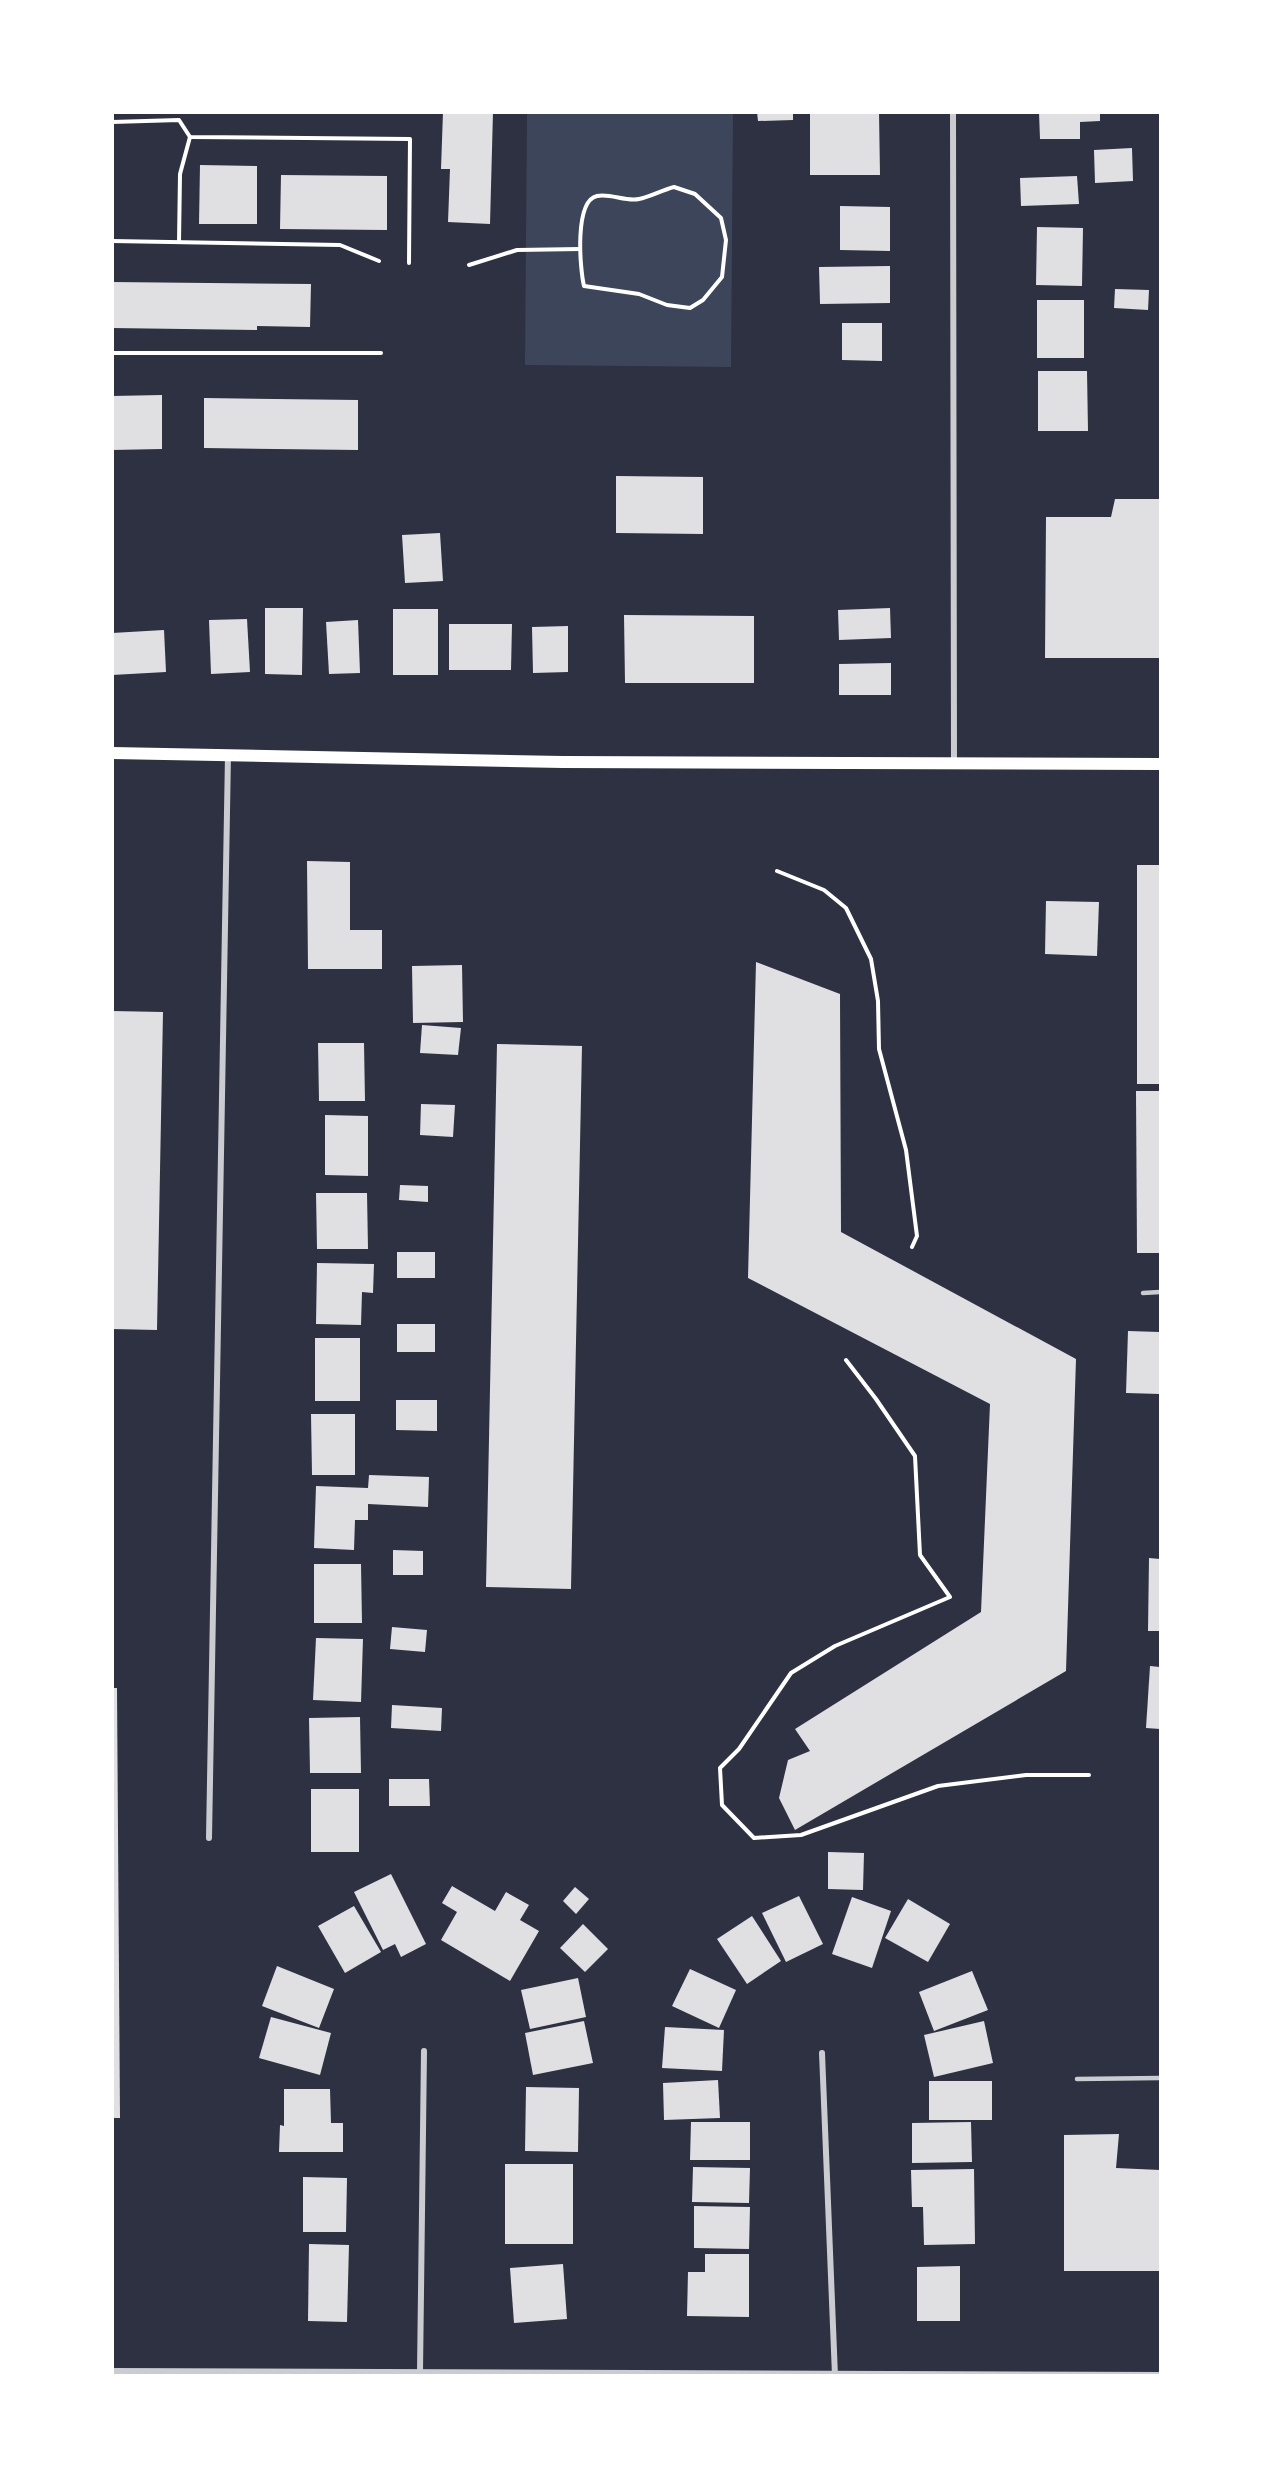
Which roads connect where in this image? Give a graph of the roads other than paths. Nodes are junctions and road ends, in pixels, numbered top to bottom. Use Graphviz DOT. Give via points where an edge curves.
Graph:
graph roads {
  1 [pos="953,112"];
  2 [pos="112,753"];
  3 [pos="228,754"];
  4 [pos="1161,764"];
  5 [pos="954,765"];
  6 [pos="1161,1292"];
  7 [pos="1143,1293"];
  8 [pos="209,1838"];
  9 [pos="424,2051"];
  10 [pos="822,2053"];
  11 [pos="1161,2078"];
  12 [pos="1077,2079"];
  13 [pos="112,2371"];
  14 [pos="420,2372"];
  15 [pos="1161,2374"];
  16 [pos="835,2375"];
  1 -- 5 [label="street"];
  2 -- 3 [label="main road"];
  3 -- 5 [label="main road"];
  3 -- 8 [label="street"];
  4 -- 5 [label="main road"];
  6 -- 7 [label="lane"];
  9 -- 14 [label="street"];
  10 -- 16 [label="street"];
  11 -- 12 [label="lane"];
  13 -- 14 [label="street"];
  14 -- 16 [label="street"];
  15 -- 16 [label="street"];
}
